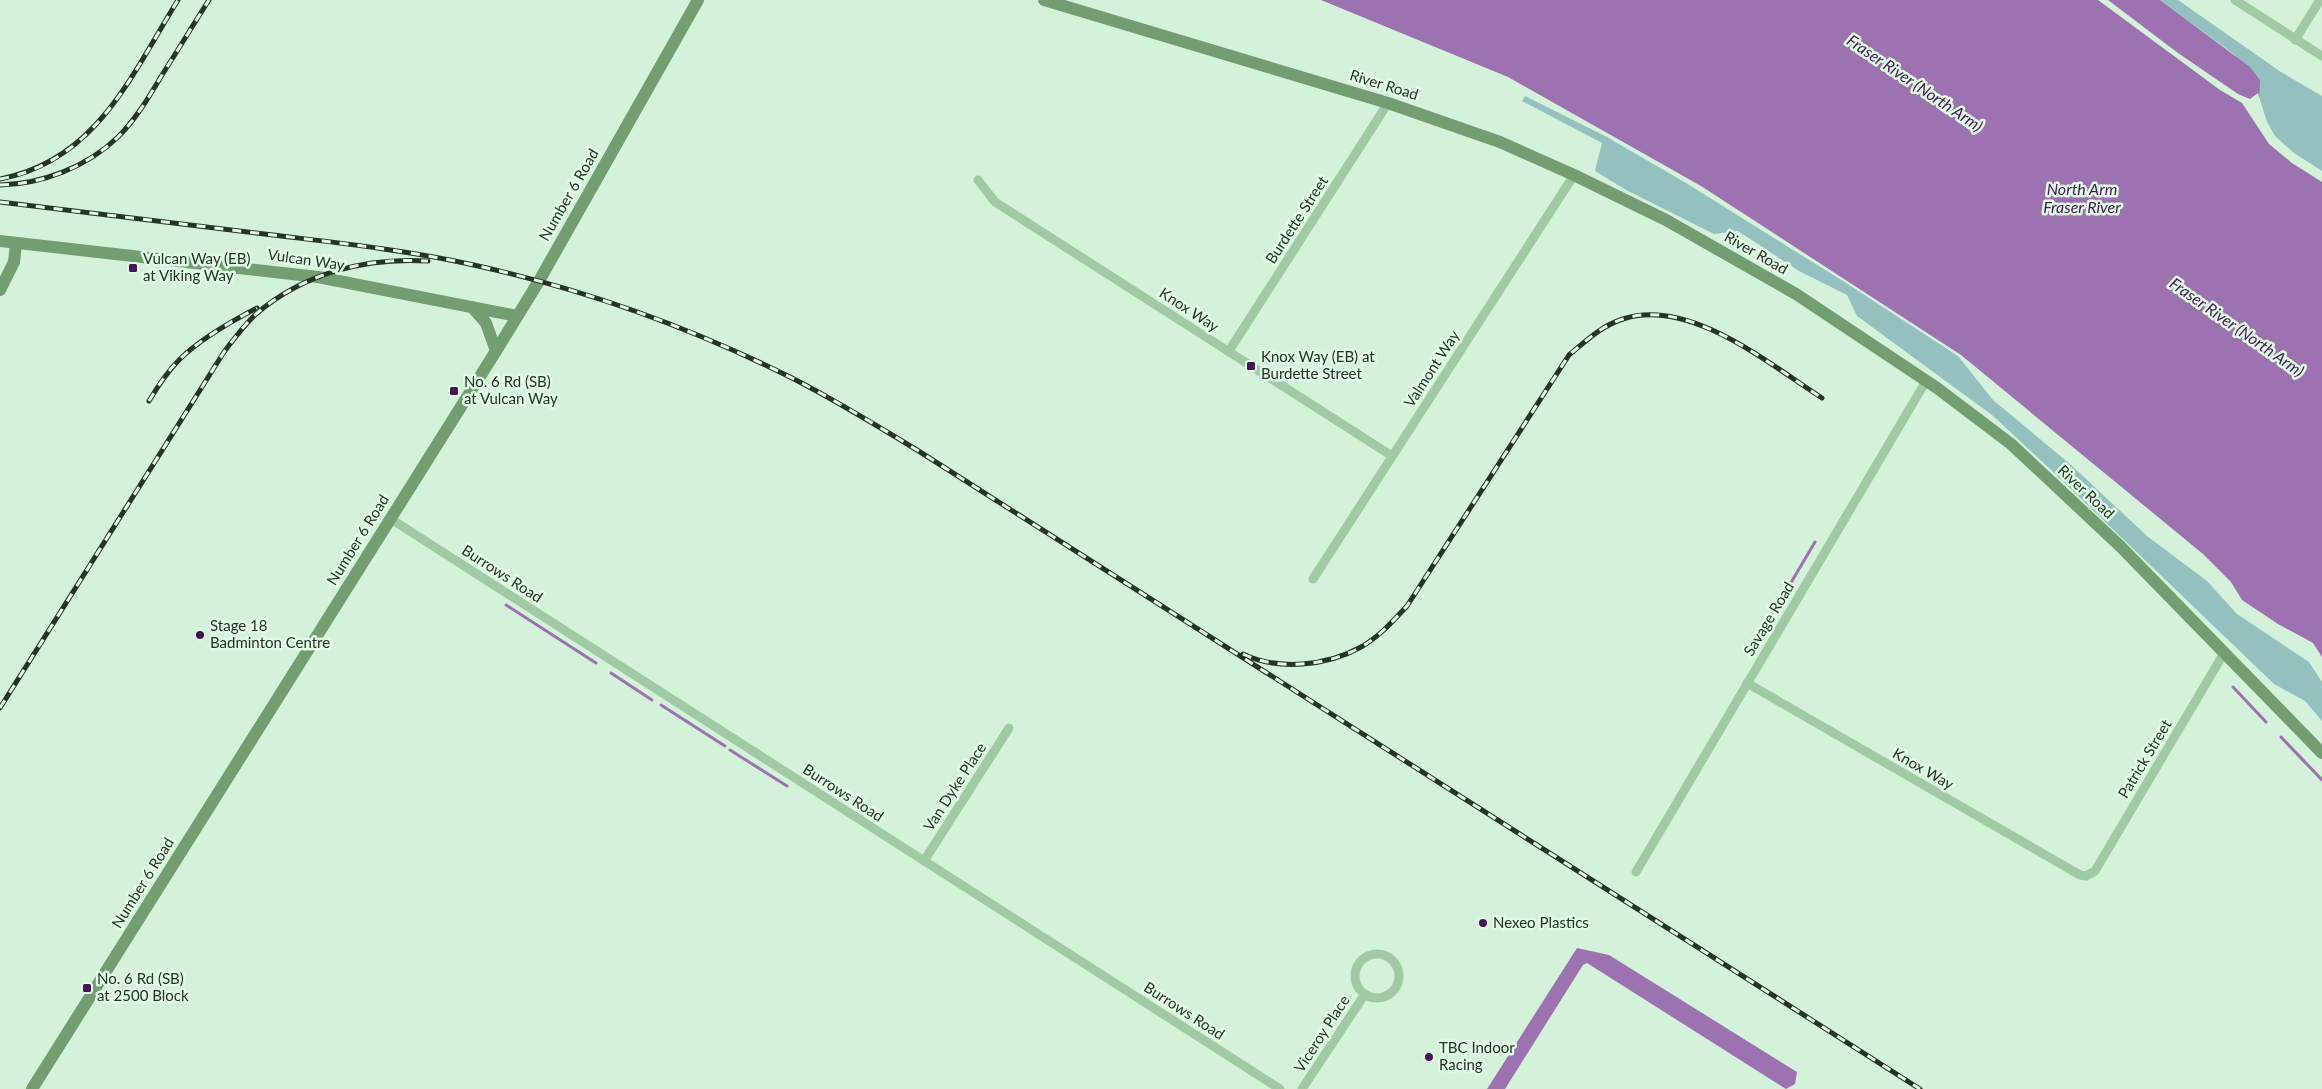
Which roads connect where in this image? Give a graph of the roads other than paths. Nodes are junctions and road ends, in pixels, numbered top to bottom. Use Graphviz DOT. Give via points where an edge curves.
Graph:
graph roads {
  1 [pos="698,0"];
  2 [pos="1044,0"];
  3 [pos="2235,0"];
  4 [pos="2320,0"];
  5 [pos="2295,40"];
  6 [pos="2322,56"];
  7 [pos="1388,103"];
  8 [pos="1574,175"];
  9 [pos="978,180"];
  10 [pos="0,241"];
  11 [pos="16,244"];
  12 [pos="0,290"];
  13 [pos="472,307"];
  14 [pos="517,316"];
  15 [pos="496,351"];
  16 [pos="1229,351"];
  17 [pos="1926,381"];
  18 [pos="1392,456"];
  19 [pos="391,518"];
  20 [pos="1313,579"];
  21 [pos="2224,653"];
  22 [pos="1747,683"];
  23 [pos="1009,728"];
  24 [pos="2322,753"];
  25 [pos="924,861"];
  26 [pos="1636,872"];
  27 [pos="2086,876"];
  28 [pos="1365,994"];
  29 [pos="32,1089"];
  30 [pos="1280,1089"];
  31 [pos="1302,1089"];
  1 -- 14 [label="street, Number 6 Road"];
  2 -- 7 [label="street, River Road"];
  3 -- 5 [label="street"];
  4 -- 5 [label="street"];
  5 -- 6 [label="street"];
  7 -- 8 [label="street, River Road" via="1500,142"];
  7 -- 16 [label="street, Burdette Street"];
  8 -- 17 [label="street, River Road" via="1666,220 1796,294"];
  8 -- 18 [label="street, Valmont Way"];
  9 -- 16 [label="street, Knox Way" via="995,202"];
  10 -- 11 [label="street, Vulcan Way"];
  11 -- 12 [label="street" via="14,262"];
  11 -- 13 [label="street, Vulcan Way" via="318,276"];
  13 -- 14 [label="street, Vulcan Way"];
  13 -- 15 [label="street" via="486,322"];
  14 -- 15 [label="street, Number 6 Road"];
  15 -- 19 [label="street, Number 6 Road"];
  16 -- 18 [label="street, Knox Way"];
  17 -- 21 [label="street, River Road" via="1996,432 2067,495"];
  17 -- 22 [label="street, Savage Road"];
  18 -- 20 [label="street, Valmont Way"];
  19 -- 25 [label="street, Burrows Road"];
  19 -- 29 [label="street, Number 6 Road"];
  21 -- 24 [label="street, River Road"];
  21 -- 27 [label="street, Patrick Street" via="2095,870"];
  22 -- 26 [label="street, Savage Road"];
  22 -- 27 [label="street, Knox Way"];
  23 -- 25 [label="street, Van Dyke Place"];
  25 -- 30 [label="street, Burrows Road"];
  28 -- 28 [label="street, Viceroy Place" via="1378,998 1395,988 1397,968 1389,957 1374,954 1360,961 1356,982"];
  28 -- 31 [label="street, Viceroy Place"];
}
